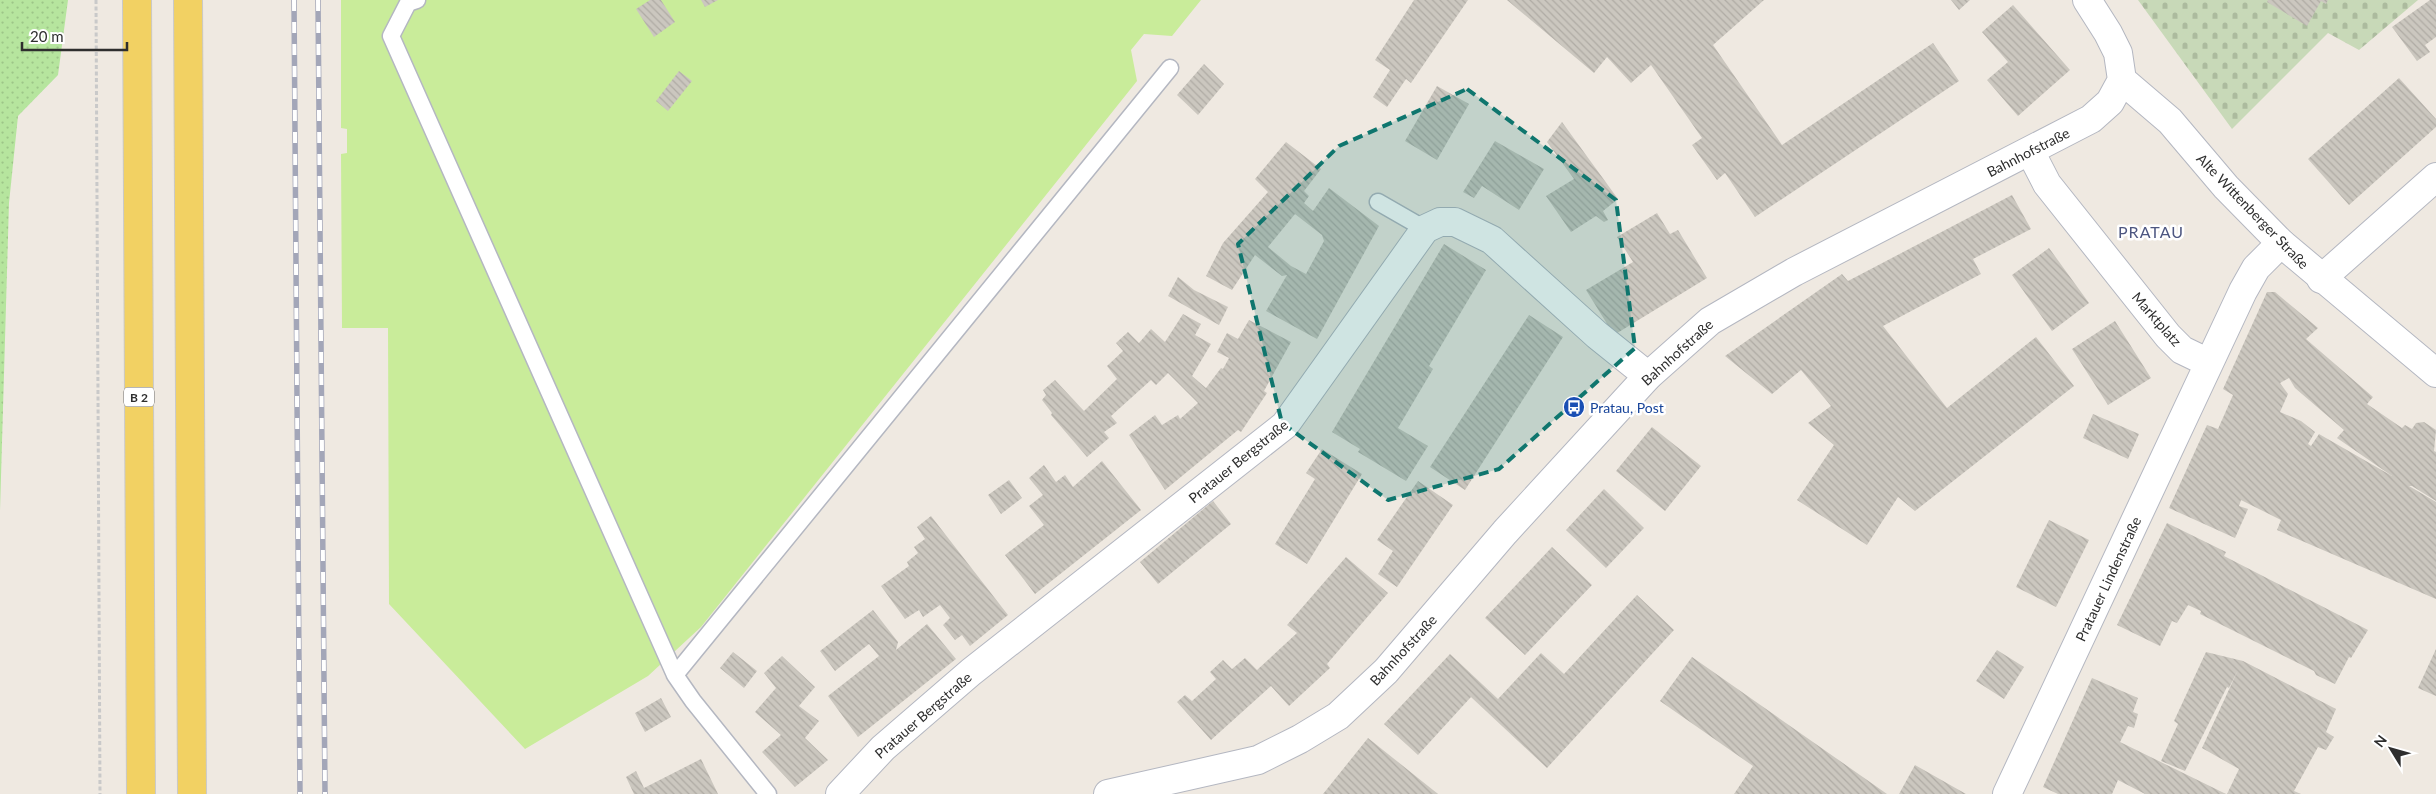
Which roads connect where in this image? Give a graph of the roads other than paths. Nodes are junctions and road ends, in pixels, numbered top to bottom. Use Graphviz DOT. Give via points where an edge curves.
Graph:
graph roads {
  1 [pos="137,0"];
  2 [pos="188,0"];
  3 [pos="417,0"];
  4 [pos="2087,0"];
  5 [pos="1170,68"];
  6 [pos="2122,80"];
  7 [pos="2030,151"];
  8 [pos="2436,177"];
  9 [pos="1378,202"];
  10 [pos="1425,229"];
  11 [pos="2281,243"];
  12 [pos="2321,279"];
  13 [pos="2209,363"];
  14 [pos="2436,373"];
  15 [pos="1648,376"];
  16 [pos="675,674"];
  17 [pos="140,794"];
  18 [pos="192,794"];
  19 [pos="768,794"];
  20 [pos="840,794"];
  21 [pos="1108,794"];
  22 [pos="2007,794"];
  1 -- 17 [label="main road, B 2"];
  2 -- 18 [label="main road"];
  3 -- 16 [label="lane" via="408,3 391,36"];
  4 -- 6 [label="street" via="2118,53"];
  5 -- 16 [label="lane"];
  6 -- 7 [label="street, Bahnhofstraße" via="2110,102 2091,119"];
  6 -- 11 [label="street, Alte Wittenberger Straße" via="2170,121 2226,187"];
  7 -- 13 [label="street, Marktplatz" via="2047,184 2168,336 2182,350"];
  7 -- 15 [label="street, Bahnhofstraße" via="1769,286 1710,321"];
  8 -- 12 [label="street"];
  9 -- 10 [label="lane"];
  10 -- 15 [label="street" via="1440,222 1455,222 1492,240 1597,335"];
  10 -- 20 [label="street, Pratauer Bergstraße" via="1285,425 970,672 883,748"];
  11 -- 12 [label="street, Alte Wittenberger Straße"];
  11 -- 13 [label="street" via="2256,268"];
  12 -- 14 [label="street, Alte Wittenberger Straße"];
  13 -- 22 [label="street, Pratauer Lindenstraße"];
  15 -- 21 [label="street, Bahnhofstraße" via="1505,532 1386,671 1338,716 1258,760"];
  16 -- 19 [label="lane"];
}
